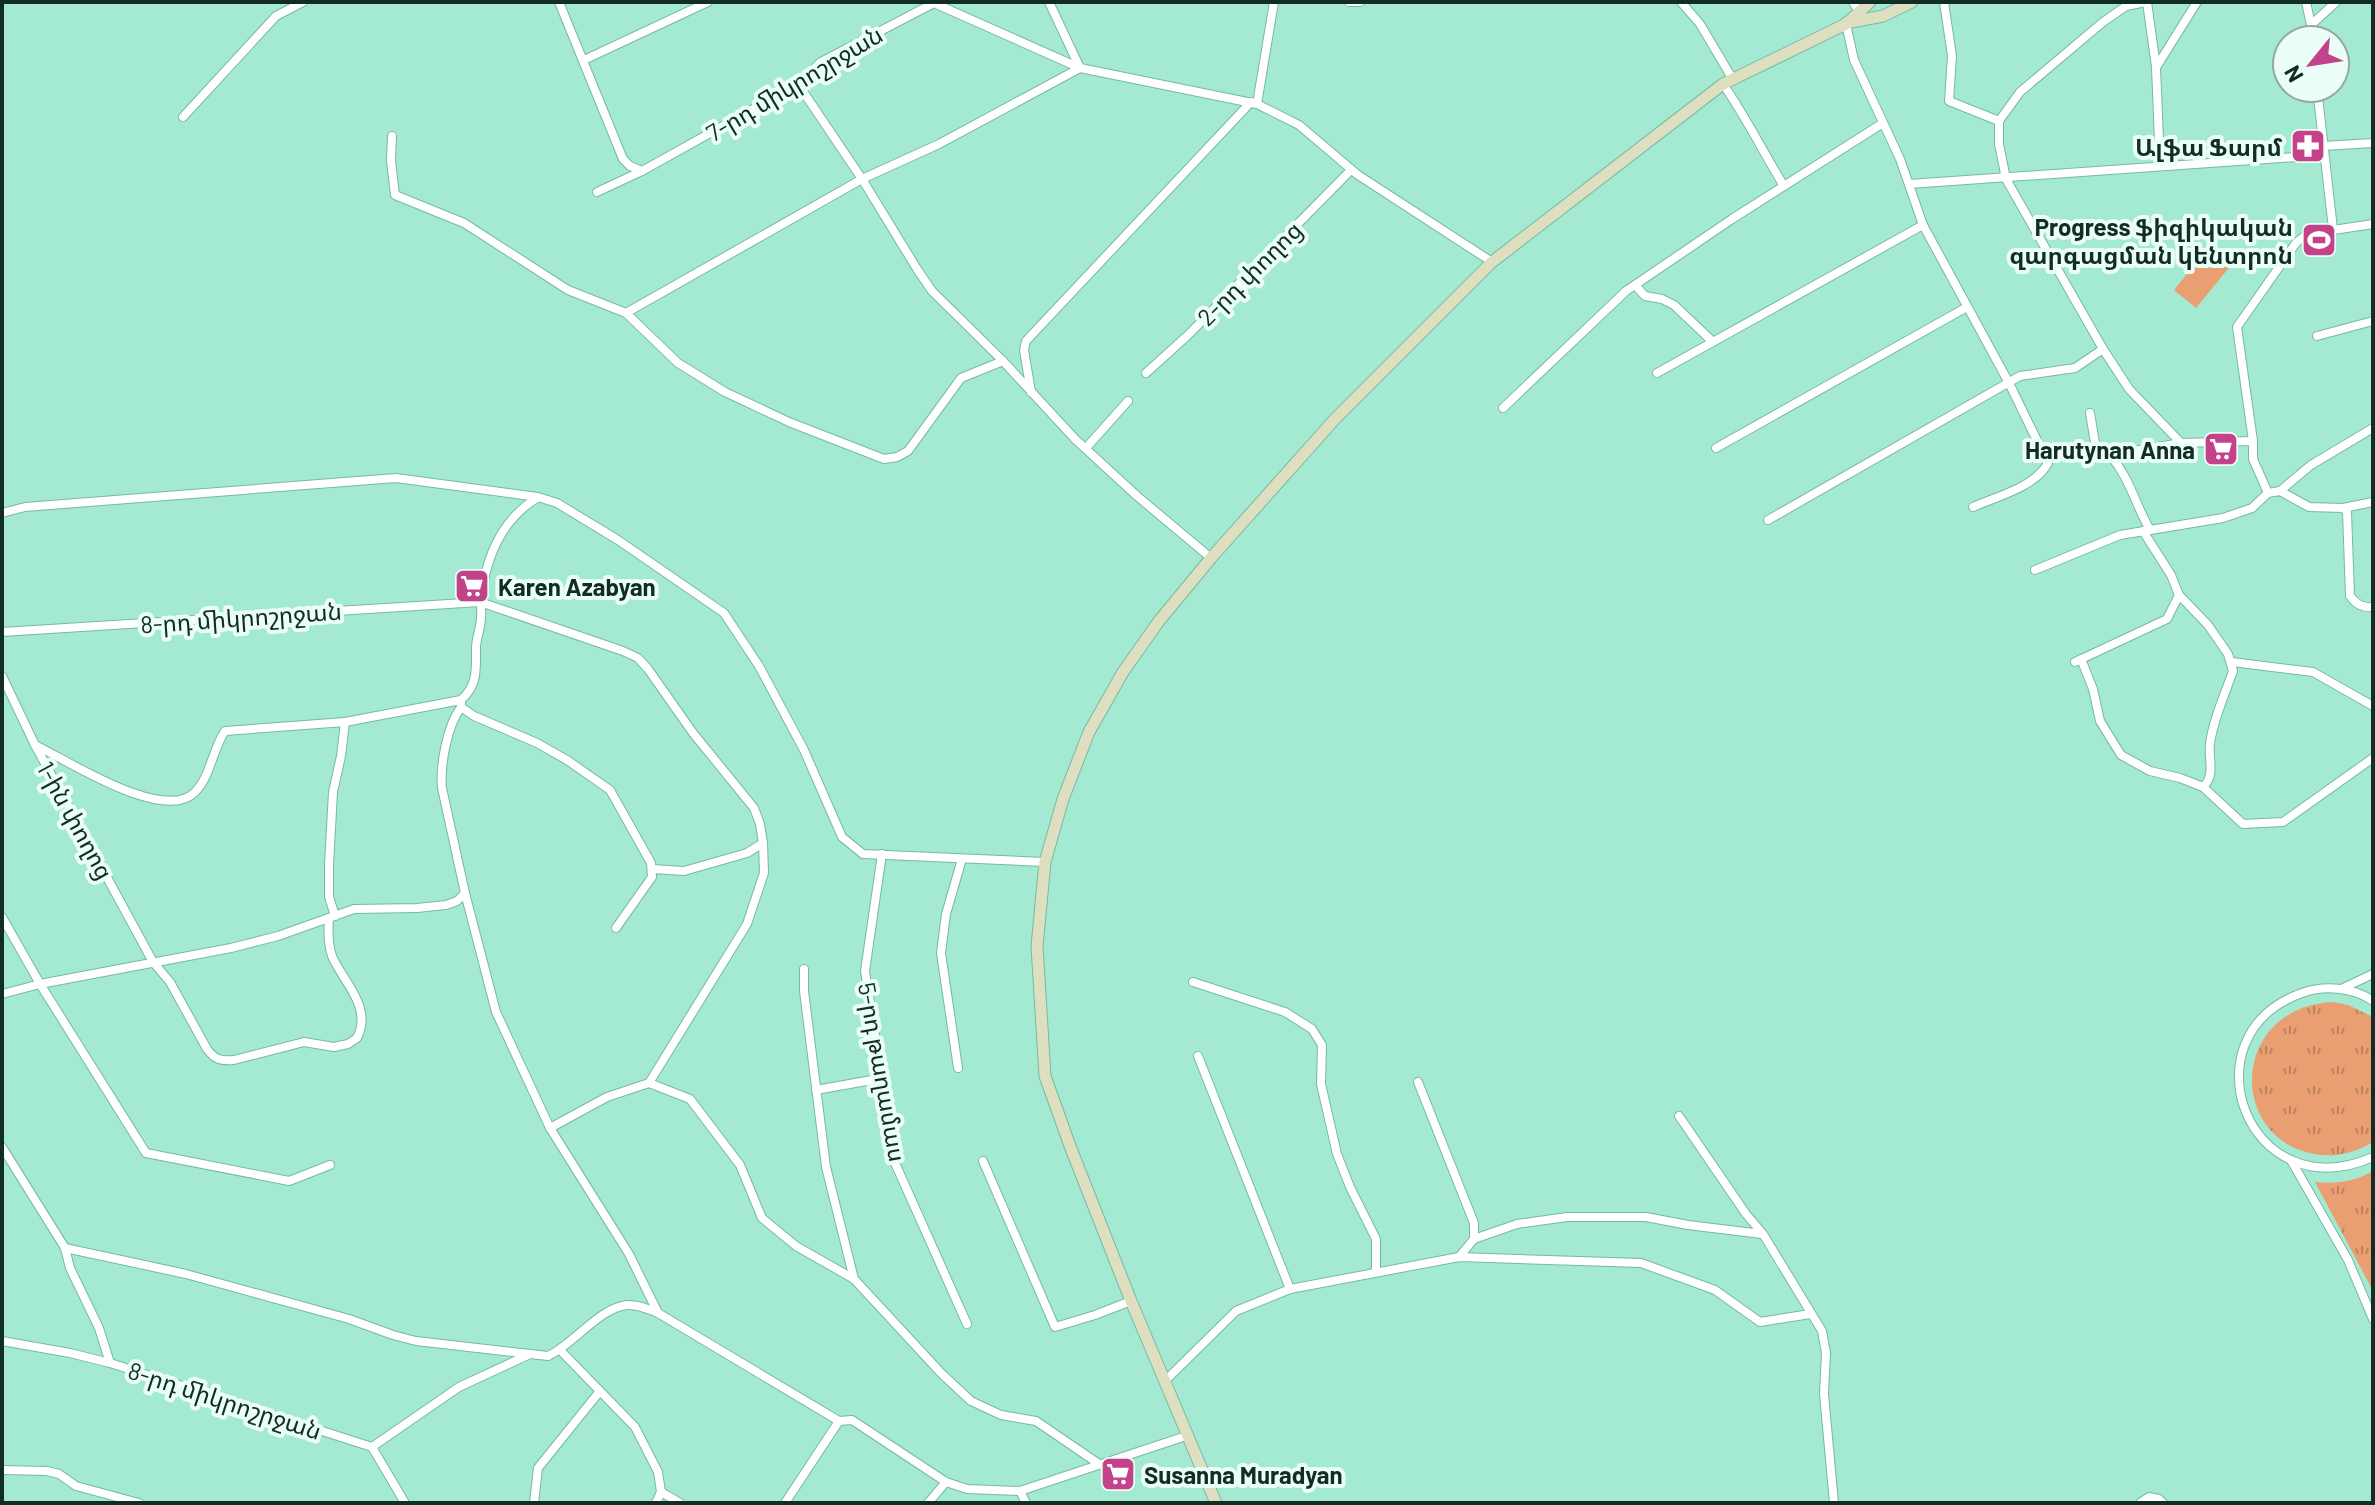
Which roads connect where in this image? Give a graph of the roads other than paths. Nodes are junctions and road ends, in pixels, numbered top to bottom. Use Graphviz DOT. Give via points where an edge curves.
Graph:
graph roads {
  1 [pos="303,2"];
  2 [pos="559,2"];
  3 [pos="708,2"];
  4 [pos="933,2"];
  5 [pos="1049,2"];
  6 [pos="1274,2"];
  7 [pos="1349,2"];
  8 [pos="1360,2"];
  9 [pos="1681,2"];
  10 [pos="1870,2"];
  11 [pos="1912,2"];
  12 [pos="1944,2"];
  13 [pos="2146,2"];
  14 [pos="2197,2"];
  15 [pos="2306,2"];
  16 [pos="2336,2"];
  17 [pos="1859,11"];
  18 [pos="1846,24"];
  19 [pos="2311,24"];
  20 [pos="2312,24"];
  21 [pos="584,60"];
  22 [pos="2156,67"];
  23 [pos="1080,68"];
  24 [pos="1728,81"];
  25 [pos="798,84"];
  26 [pos="1254,103"];
  27 [pos="2319,104"];
  28 [pos="183,117"];
  29 [pos="1999,121"];
  30 [pos="1883,123"];
  31 [pos="392,136"];
  32 [pos="2373,143"];
  33 [pos="2324,151"];
  34 [pos="2160,166"];
  35 [pos="1351,170"];
  36 [pos="642,171"];
  37 [pos="862,179"];
  38 [pos="2006,179"];
  39 [pos="1909,184"];
  40 [pos="1784,186"];
  41 [pos="597,192"];
  42 [pos="2373,224"];
  43 [pos="1923,225"];
  44 [pos="2333,229"];
  45 [pos="1492,262"];
  46 [pos="1635,285"];
  47 [pos="1967,307"];
  48 [pos="626,313"];
  49 [pos="2373,321"];
  50 [pos="2317,336"];
  51 [pos="1713,342"];
  52 [pos="2103,349"];
  53 [pos="1003,361"];
  54 [pos="1146,373"];
  55 [pos="1657,373"];
  56 [pos="2009,383"];
  57 [pos="1032,394"];
  58 [pos="1128,401"];
  59 [pos="1503,408"];
  60 [pos="2090,413"];
  61 [pos="2373,428"];
  62 [pos="2253,441"];
  63 [pos="2181,443"];
  64 [pos="1086,448"];
  65 [pos="1716,448"];
  66 [pos="2110,455"];
  67 [pos="2280,491"];
  68 [pos="2268,493"];
  69 [pos="538,497"];
  70 [pos="2373,502"];
  71 [pos="1973,507"];
  72 [pos="2343,508"];
  73 [pos="2,513"];
  74 [pos="1768,520"];
  75 [pos="2146,530"];
  76 [pos="1211,558"];
  77 [pos="2035,570"];
  78 [pos="2179,595"];
  79 [pos="480,602"];
  80 [pos="2373,607"];
  81 [pos="2,632"];
  82 [pos="2232,662"];
  83 [pos="2,676"];
  84 [pos="461,704"];
  85 [pos="2373,706"];
  86 [pos="345,722"];
  87 [pos="35,745"];
  88 [pos="2373,758"];
  89 [pos="2203,787"];
  90 [pos="763,843"];
  91 [pos="882,854"];
  92 [pos="962,859"];
  93 [pos="1045,862"];
  94 [pos="652,869"];
  95 [pos="465,893"];
  96 [pos="2,917"];
  97 [pos="332,917"];
  98 [pos="616,928"];
  99 [pos="153,962"];
  100 [pos="804,969"];
  101 [pos="2373,974"];
  102 [pos="1193,982"];
  103 [pos="40,984"];
  104 [pos="2341,989"];
  105 [pos="2,994"];
  106 [pos="2373,1001"];
  107 [pos="1198,1056"];
  108 [pos="958,1068"];
  109 [pos="881,1073"];
  110 [pos="1418,1082"];
  111 [pos="649,1083"];
  112 [pos="816,1090"];
  113 [pos="1679,1116"];
  114 [pos="550,1128"];
  115 [pos="2,1147"];
  116 [pos="2373,1157"];
  117 [pos="983,1161"];
  118 [pos="2292,1161"];
  119 [pos="330,1165"];
  120 [pos="1763,1234"];
  121 [pos="1474,1239"];
  122 [pos="65,1248"];
  123 [pos="1459,1257"];
  124 [pos="1376,1272"];
  125 [pos="854,1279"];
  126 [pos="1290,1289"];
  127 [pos="1131,1301"];
  128 [pos="658,1313"];
  129 [pos="1810,1314"];
  130 [pos="2373,1319"];
  131 [pos="967,1324"];
  132 [pos="2,1341"];
  133 [pos="560,1350"];
  134 [pos="530,1354"];
  135 [pos="110,1363"];
  136 [pos="1165,1381"];
  137 [pos="600,1391"];
  138 [pos="839,1421"];
  139 [pos="1189,1435"];
  140 [pos="372,1447"];
  141 [pos="1099,1464"];
  142 [pos="2,1470"];
  143 [pos="946,1482"];
  144 [pos="1020,1491"];
  145 [pos="661,1492"];
  146 [pos="139,1503"];
  147 [pos="405,1503"];
  148 [pos="534,1503"];
  149 [pos="656,1503"];
  150 [pos="680,1503"];
  151 [pos="785,1503"];
  152 [pos="928,1503"];
  153 [pos="1026,1503"];
  154 [pos="1216,1503"];
  155 [pos="1834,1503"];
  156 [pos="2140,1503"];
  157 [pos="2163,1503"];
  1 -- 28 [label="street" via="276,16"];
  2 -- 21 [label="street"];
  3 -- 21 [label="street"];
  4 -- 23 [label="street, 7-րդ միկրոշրջան"];
  4 -- 25 [label="street, 7-րդ միկրոշրջան" via="821,62"];
  5 -- 23 [label="street"];
  6 -- 26 [label="street"];
  7 -- 8 [label="street"];
  9 -- 24 [label="street" via="1700,24"];
  10 -- 17 [label="main road"];
  11 -- 17 [label="main road" via="1883,16"];
  12 -- 29 [label="street" via="1952,56 1949,101"];
  13 -- 22 [label="street"];
  13 -- 29 [label="street" via="2126,6 2103,22 2020,92"];
  14 -- 22 [label="street"];
  15 -- 19 [label="street"];
  16 -- 20 [label="street"];
  17 -- 18 [label="main road"];
  18 -- 24 [label="main road"];
  18 -- 30 [label="street" via="1854,60"];
  21 -- 36 [label="street" via="623,159"];
  22 -- 34 [label="street"];
  23 -- 26 [label="street, 7-րդ միկրոշրջան"];
  23 -- 37 [label="street"];
  24 -- 40 [label="street" via="1756,143"];
  24 -- 45 [label="main road"];
  25 -- 36 [label="street, 7-րդ միկրոշրջան"];
  25 -- 37 [label="street"];
  26 -- 35 [label="street, 7-րդ միկրոշրջան" via="1299,125"];
  26 -- 57 [label="street" via="1026,341"];
  27 -- 33 [label="street"];
  29 -- 38 [label="street"];
  30 -- 39 [label="street"];
  30 -- 40 [label="street"];
  31 -- 48 [label="street" via="395,195 464,223 568,290"];
  32 -- 33 [label="street"];
  33 -- 34 [label="street"];
  33 -- 44 [label="street"];
  34 -- 38 [label="street"];
  35 -- 45 [label="street, 7-րդ միկրոշրջան"];
  35 -- 54 [label="street, 2-րդ փողոց"];
  36 -- 41 [label="street, 7-րդ միկրոշրջան"];
  37 -- 48 [label="street"];
  37 -- 53 [label="street" via="932,291"];
  38 -- 39 [label="street"];
  38 -- 52 [label="street"];
  39 -- 43 [label="street"];
  40 -- 46 [label="street"];
  42 -- 44 [label="street"];
  43 -- 47 [label="street"];
  43 -- 51 [label="street"];
  44 -- 62 [label="street" via="2307,234 2296,243 2237,327"];
  45 -- 76 [label="main road" via="1334,420"];
  46 -- 51 [label="street" via="1645,296 1674,305"];
  46 -- 59 [label="street"];
  47 -- 56 [label="street"];
  47 -- 65 [label="street"];
  48 -- 53 [label="street" via="678,363 725,392 884,459 908,451 961,378"];
  49 -- 50 [label="street"];
  51 -- 55 [label="street"];
  52 -- 56 [label="street" via="2075,368 2020,376"];
  52 -- 63 [label="street" via="2129,389"];
  53 -- 57 [label="street"];
  56 -- 71 [label="street" via="2048,463 2028,483"];
  56 -- 74 [label="street"];
  57 -- 64 [label="street"];
  58 -- 64 [label="street"];
  60 -- 66 [label="street" via="2096,449"];
  61 -- 67 [label="street" via="2311,465"];
  62 -- 63 [label="street"];
  62 -- 68 [label="street" via="2253,459"];
  63 -- 66 [label="street"];
  64 -- 76 [label="street"];
  66 -- 75 [label="street" via="2131,485"];
  67 -- 68 [label="street"];
  67 -- 72 [label="street" via="2309,507"];
  68 -- 75 [label="street" via="2252,508 2223,518"];
  69 -- 73 [label="street" via="396,478"];
  69 -- 79 [label="street" via="514,515 496,542"];
  69 -- 91 [label="street" via="618,540 724,613 804,750 842,837 863,854"];
  70 -- 72 [label="street"];
  72 -- 80 [label="street" via="2350,596 2365,608"];
  75 -- 77 [label="street" via="2120,535"];
  75 -- 78 [label="street"];
  76 -- 93 [label="main road" via="1123,672 1089,732"];
  78 -- 82 [label="street" via="2208,625"];
  78 -- 89 [label="street" via="2167,619 2078,660 2093,689 2100,721 2121,755 2150,771"];
  79 -- 81 [label="street, 8-րդ միկրոշրջան"];
  79 -- 84 [label="street" via="475,680"];
  79 -- 90 [label="street" via="638,658 754,808"];
  82 -- 85 [label="street" via="2313,672"];
  82 -- 89 [label="street" via="2209,745 2211,775"];
  83 -- 87 [label="street, 1-ին փողոց"];
  84 -- 86 [label="street"];
  84 -- 94 [label="street" via="474,716 567,760 610,790"];
  84 -- 95 [label="street" via="451,726 441,780"];
  86 -- 87 [label="street" via="225,731 204,781 181,801 134,793"];
  86 -- 97 [label="street" via="333,792"];
  87 -- 99 [label="street, 1-ին փողոց"];
  88 -- 89 [label="street" via="2283,822 2243,824"];
  90 -- 94 [label="street" via="747,853 684,871"];
  90 -- 111 [label="street" via="764,873 747,924"];
  91 -- 92 [label="street"];
  91 -- 109 [label="street, 5-րդ թաղամաս" via="865,971"];
  92 -- 93 [label="street"];
  92 -- 108 [label="street" via="941,953"];
  93 -- 127 [label="main road" via="1037,946 1045,1076"];
  94 -- 98 [label="street" via="652,877"];
  95 -- 97 [label="street" via="446,905 354,909"];
  95 -- 114 [label="street" via="496,1012"];
  96 -- 103 [label="street"];
  97 -- 99 [label="street" via="278,936"];
  97 -- 99 [label="street, 1-ին փողոց" via="332,956 360,1006 360,1033 344,1045 304,1042 219,1060"];
  99 -- 103 [label="street"];
  100 -- 112 [label="street"];
  101 -- 104 [label="street"];
  102 -- 124 [label="street" via="1285,1012 1312,1029 1322,1045 1321,1084 1337,1154 1376,1239"];
  103 -- 105 [label="street"];
  103 -- 119 [label="street" via="146,1153 289,1181"];
  104 -- 106 [label="street"];
  104 -- 118 [label="street" via="2313,989 2286,999 2263,1016 2247,1040 2239,1067 2240,1096 2250,1123 2268,1145"];
  107 -- 126 [label="street"];
  109 -- 112 [label="street" via="872,1080"];
  109 -- 131 [label="street, 5-րդ թաղամաս" via="895,1163"];
  110 -- 121 [label="street" via="1464,1193"];
  111 -- 114 [label="street" via="607,1097"];
  111 -- 125 [label="street" via="690,1099 740,1165 762,1218 796,1246"];
  112 -- 125 [label="street" via="826,1167"];
  113 -- 120 [label="street"];
  114 -- 128 [label="street" via="629,1254"];
  115 -- 122 [label="street, 8-րդ միկրոշրջան"];
  116 -- 118 [label="street" via="2333,1169"];
  117 -- 127 [label="street" via="1055,1327"];
  118 -- 130 [label="street" via="2348,1260"];
  120 -- 121 [label="street" via="1646,1217 1567,1217 1517,1224"];
  120 -- 129 [label="street"];
  121 -- 123 [label="street"];
  122 -- 134 [label="street" via="186,1274 416,1341"];
  122 -- 135 [label="street, 8-րդ միկրոշրջան"];
  123 -- 124 [label="street"];
  123 -- 129 [label="street" via="1641,1263 1715,1290 1760,1322"];
  124 -- 126 [label="street"];
  125 -- 141 [label="street" via="971,1401 1001,1415 1036,1421"];
  126 -- 136 [label="street" via="1236,1311"];
  127 -- 136 [label="main road"];
  128 -- 133 [label="street" via="626,1305 605,1314"];
  128 -- 138 [label="street"];
  129 -- 155 [label="street" via="1822,1331 1826,1353 1824,1394"];
  132 -- 135 [label="street"];
  133 -- 134 [label="street" via="548,1356"];
  133 -- 137 [label="street"];
  134 -- 140 [label="street" via="459,1387"];
  135 -- 140 [label="street, 8-րդ միկրոշրջան"];
  136 -- 139 [label="main road"];
  137 -- 145 [label="street" via="635,1427 658,1472"];
  137 -- 148 [label="street" via="538,1468"];
  138 -- 143 [label="street" via="852,1420"];
  138 -- 151 [label="street"];
  139 -- 141 [label="street"];
  139 -- 154 [label="main road"];
  140 -- 147 [label="street"];
  141 -- 144 [label="street"];
  142 -- 146 [label="street" via="47,1471 76,1486"];
  143 -- 144 [label="street" via="967,1489"];
  143 -- 152 [label="street"];
  144 -- 153 [label="street"];
  145 -- 149 [label="street"];
  145 -- 150 [label="street"];
  156 -- 157 [label="street" via="2149,1497"];
}
